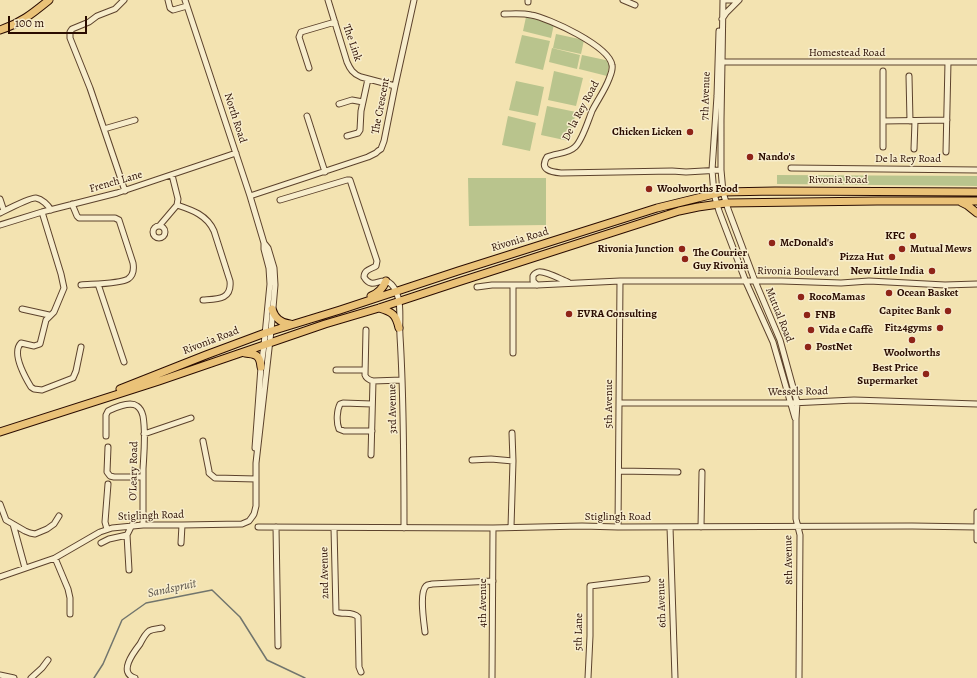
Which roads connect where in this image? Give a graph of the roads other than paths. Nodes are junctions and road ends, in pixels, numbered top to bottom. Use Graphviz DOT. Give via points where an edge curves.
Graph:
graph roads {
  1 [pos="49,0"];
  2 [pos="124,0"];
  3 [pos="168,0"];
  4 [pos="185,0"];
  5 [pos="328,0"];
  6 [pos="414,0"];
  7 [pos="623,0"];
  8 [pos="720,0"];
  9 [pos="723,0"];
  10 [pos="735,0"];
  11 [pos="739,0"];
  12 [pos="635,5"];
  13 [pos="187,6"];
  14 [pos="504,14"];
  15 [pos="722,19"];
  16 [pos="335,22"];
  17 [pos="0,30"];
  18 [pos="720,62"];
  19 [pos="948,62"];
  20 [pos="977,62"];
  21 [pos="309,68"];
  22 [pos="883,71"];
  23 [pos="909,76"];
  24 [pos="368,79"];
  25 [pos="395,86"];
  26 [pos="363,102"];
  27 [pos="338,104"];
  28 [pos="307,116"];
  29 [pos="135,120"];
  30 [pos="947,120"];
  31 [pos="883,121"];
  32 [pos="913,121"];
  33 [pos="104,130"];
  34 [pos="348,136"];
  35 [pos="883,147"];
  36 [pos="914,149"];
  37 [pos="946,152"];
  38 [pos="236,154"];
  39 [pos="791,168"];
  40 [pos="712,170"];
  41 [pos="722,170"];
  42 [pos="977,170"];
  43 [pos="325,172"];
  44 [pos="172,175"];
  45 [pos="125,190"];
  46 [pos="723,192"];
  47 [pos="977,192"];
  48 [pos="714,194"];
  49 [pos="250,196"];
  50 [pos="0,199"];
  51 [pos="280,200"];
  52 [pos="959,201"];
  53 [pos="977,201"];
  54 [pos="726,203"];
  55 [pos="72,204"];
  56 [pos="717,204"];
  57 [pos="177,205"];
  58 [pos="51,210"];
  59 [pos="2,212"];
  60 [pos="42,212"];
  61 [pos="977,213"];
  62 [pos="0,225"];
  63 [pos="160,225"];
  64 [pos="264,243"];
  65 [pos="386,281"];
  66 [pos="620,281"];
  67 [pos="755,281"];
  68 [pos="746,282"];
  69 [pos="570,283"];
  70 [pos="98,284"];
  71 [pos="977,284"];
  72 [pos="81,285"];
  73 [pos="513,285"];
  74 [pos="537,285"];
  75 [pos="477,287"];
  76 [pos="396,292"];
  77 [pos="203,300"];
  78 [pos="400,301"];
  79 [pos="22,308"];
  80 [pos="379,308"];
  81 [pos="272,309"];
  82 [pos="340,310"];
  83 [pos="49,315"];
  84 [pos="293,324"];
  85 [pos="399,328"];
  86 [pos="366,330"];
  87 [pos="268,332"];
  88 [pos="780,340"];
  89 [pos="773,342"];
  90 [pos="267,345"];
  91 [pos="81,347"];
  92 [pos="241,353"];
  93 [pos="512,354"];
  94 [pos="124,362"];
  95 [pos="261,367"];
  96 [pos="336,370"];
  97 [pos="365,370"];
  98 [pos="402,380"];
  99 [pos="373,381"];
  100 [pos="791,402"];
  101 [pos="797,402"];
  102 [pos="619,403"];
  103 [pos="87,404"];
  104 [pos="372,404"];
  105 [pos="977,404"];
  106 [pos="191,418"];
  107 [pos="796,419"];
  108 [pos="372,431"];
  109 [pos="0,432"];
  110 [pos="512,433"];
  111 [pos="144,434"];
  112 [pos="106,436"];
  113 [pos="203,441"];
  114 [pos="108,446"];
  115 [pos="372,455"];
  116 [pos="472,460"];
  117 [pos="513,460"];
  118 [pos="256,463"];
  119 [pos="619,471"];
  120 [pos="678,472"];
  121 [pos="702,472"];
  122 [pos="143,477"];
  123 [pos="256,479"];
  124 [pos="108,484"];
  125 [pos="0,504"];
  126 [pos="256,506"];
  127 [pos="977,512"];
  128 [pos="59,516"];
  129 [pos="13,524"];
  130 [pos="143,524"];
  131 [pos="132,525"];
  132 [pos="182,525"];
  133 [pos="258,527"];
  134 [pos="511,527"];
  135 [pos="618,527"];
  136 [pos="670,527"];
  137 [pos="701,527"];
  138 [pos="797,527"];
  139 [pos="977,527"];
  140 [pos="276,528"];
  141 [pos="334,528"];
  142 [pos="404,528"];
  143 [pos="493,528"];
  144 [pos="107,529"];
  145 [pos="127,535"];
  146 [pos="977,540"];
  147 [pos="101,543"];
  148 [pos="181,543"];
  149 [pos="55,558"];
  150 [pos="25,568"];
  151 [pos="129,570"];
  152 [pos="0,576"];
  153 [pos="647,579"];
  154 [pos="493,582"];
  155 [pos="70,614"];
  156 [pos="162,628"];
  157 [pos="425,632"];
  158 [pos="278,646"];
  159 [pos="48,660"];
  160 [pos="361,672"];
  161 [pos="0,676"];
  162 [pos="14,678"];
  163 [pos="31,678"];
  164 [pos="135,678"];
  165 [pos="492,678"];
  166 [pos="588,678"];
  167 [pos="675,678"];
  168 [pos="800,678"];
  1 -- 17 [label="main road" via="22,21"];
  2 -- 33 [label="street" via="115,9 70,32"];
  3 -- 13 [label="street" via="173,10"];
  4 -- 13 [label="street, North Road"];
  5 -- 16 [label="street, The Link"];
  6 -- 25 [label="street, The Crescent"];
  7 -- 12 [label="street"];
  8 -- 18 [label="street, 7th Avenue"];
  9 -- 10 [label="street"];
  9 -- 15 [label="street, 7th Avenue"];
  11 -- 15 [label="street"];
  13 -- 38 [label="street, North Road"];
  14 -- 40 [label="street, De la Rey Road" via="530,14 570,30 606,54 613,66 609,82 578,144 572,150 547,157 545,168 561,173"];
  15 -- 18 [label="street, 7th Avenue"];
  16 -- 21 [label="street" via="301,32 299,37"];
  16 -- 24 [label="street, The Link" via="350,69 356,75"];
  18 -- 19 [label="street, Homestead Road"];
  18 -- 40 [label="street, 7th Avenue"];
  18 -- 41 [label="street, 7th Avenue"];
  19 -- 20 [label="street, Homestead Road"];
  19 -- 30 [label="street"];
  22 -- 31 [label="street"];
  23 -- 32 [label="street"];
  24 -- 25 [label="street, The Link"];
  24 -- 26 [label="street"];
  25 -- 43 [label="street, The Crescent" via="381,148 368,157"];
  26 -- 27 [label="street" via="352,100"];
  26 -- 34 [label="street" via="360,131"];
  28 -- 43 [label="street"];
  29 -- 33 [label="street"];
  30 -- 32 [label="street"];
  30 -- 37 [label="street"];
  31 -- 32 [label="street"];
  31 -- 35 [label="street"];
  32 -- 36 [label="street"];
  33 -- 45 [label="street"];
  38 -- 44 [label="street, French Lane"];
  38 -- 49 [label="street, North Road"];
  39 -- 42 [label="street, De la Rey Road"];
  40 -- 41 [label="street, De la Rey Road"];
  40 -- 48 [label="street, 7th Avenue"];
  41 -- 46 [label="street, 7th Avenue"];
  43 -- 49 [label="street, The Crescent"];
  44 -- 45 [label="street, French Lane"];
  44 -- 57 [label="street"];
  45 -- 55 [label="street, French Lane"];
  46 -- 47 [label="main road, Rivonia Road"];
  46 -- 48 [label="main road, Rivonia Road"];
  46 -- 54 [label="street, Mutual Road"];
  48 -- 56 [label="street, Mutual Road"];
  48 -- 76 [label="main road, Rivonia Road" via="650,210"];
  49 -- 64 [label="street, North Road"];
  50 -- 59 [label="street"];
  51 -- 65 [label="street" via="350,180 377,261 376,266 366,271 364,277 368,283"];
  52 -- 53 [label="main road, Rivonia Road"];
  52 -- 54 [label="main road, Rivonia Road"];
  52 -- 61 [label="main road"];
  54 -- 56 [label="main road, Rivonia Road"];
  54 -- 67 [label="street, Mutual Road"];
  55 -- 58 [label="street, French Lane"];
  55 -- 70 [label="street" via="79,218 115,218 119,220 123,229 133,263 133,273 127,280"];
  56 -- 68 [label="street, Mutual Road"];
  56 -- 78 [label="main road, Rivonia Road" via="679,211"];
  57 -- 63 [label="street"];
  57 -- 77 [label="street" via="199,214 211,224 230,281 230,289 224,297"];
  58 -- 59 [label="street" via="35,198"];
  58 -- 60 [label="street, French Lane"];
  60 -- 62 [label="street, French Lane"];
  60 -- 83 [label="street" via="64,288 54,312"];
  64 -- 81 [label="street, North Road" via="274,273"];
  64 -- 87 [label="street, North Road" via="270,284"];
  65 -- 76 [label="street, 3rd Avenue" via="391,283"];
  65 -- 82 [label="main road" via="377,293 347,304"];
  66 -- 68 [label="street, Rivonia Boulevard"];
  66 -- 69 [label="street, Rivonia Boulevard"];
  66 -- 102 [label="street, 5th Avenue"];
  67 -- 68 [label="street, Rivonia Boulevard"];
  67 -- 71 [label="street, Rivonia Boulevard"];
  67 -- 88 [label="street, Mutual Road"];
  68 -- 89 [label="street, Mutual Road"];
  69 -- 74 [label="street, Rivonia Boulevard"];
  69 -- 74 [label="street, Rivonia Boulevard" via="539,272 533,276 533,281"];
  70 -- 72 [label="street"];
  70 -- 94 [label="street"];
  73 -- 74 [label="street, Rivonia Boulevard"];
  73 -- 75 [label="street, Rivonia Boulevard"];
  73 -- 93 [label="street"];
  76 -- 78 [label="street, 3rd Avenue"];
  76 -- 82 [label="main road, Rivonia Road"];
  78 -- 80 [label="main road, Rivonia Road"];
  78 -- 85 [label="street, 3rd Avenue"];
  79 -- 83 [label="street"];
  80 -- 85 [label="main road" via="394,315"];
  80 -- 90 [label="main road, Rivonia Road"];
  81 -- 84 [label="main road" via="277,319 285,324"];
  81 -- 87 [label="street, North Road"];
  82 -- 84 [label="main road, Rivonia Road"];
  83 -- 91 [label="street" via="40,344 34,346 21,343 17,352 18,360 31,387 42,390 73,378"];
  84 -- 87 [label="main road, Rivonia Road"];
  85 -- 98 [label="street, 3rd Avenue"];
  86 -- 97 [label="street"];
  87 -- 90 [label="street, North Road"];
  87 -- 103 [label="main road, Rivonia Road"];
  88 -- 89 [label="street"];
  88 -- 101 [label="street, Mutual Road"];
  89 -- 100 [label="street, Mutual Road"];
  90 -- 92 [label="main road, Rivonia Road"];
  90 -- 95 [label="street, North Road"];
  90 -- 118 [label="street, North Road"];
  92 -- 95 [label="main road" via="257,356 261,360"];
  92 -- 103 [label="main road, Rivonia Road"];
  95 -- 118 [label="street, North Road"];
  96 -- 97 [label="street"];
  97 -- 99 [label="street" via="366,377"];
  98 -- 99 [label="street"];
  98 -- 142 [label="street, 3rd Avenue"];
  99 -- 104 [label="street"];
  100 -- 101 [label="street, Wessels Road"];
  100 -- 102 [label="street, Wessels Road"];
  100 -- 107 [label="street, 8th Avenue"];
  101 -- 105 [label="street, Wessels Road" via="854,400"];
  101 -- 107 [label="street, 8th Avenue"];
  102 -- 119 [label="street, 5th Avenue"];
  103 -- 109 [label="main road, Rivonia Road"];
  104 -- 108 [label="street"];
  104 -- 108 [label="street" via="340,404 338,424 339,429"];
  106 -- 111 [label="street"];
  107 -- 138 [label="street, 8th Avenue"];
  108 -- 115 [label="street"];
  110 -- 117 [label="street"];
  111 -- 112 [label="street, O'Leary Road" via="142,413 134,404 111,409 107,413"];
  111 -- 122 [label="street, O'Leary Road"];
  113 -- 123 [label="street" via="209,471 215,478"];
  114 -- 122 [label="street" via="107,472 110,476"];
  116 -- 117 [label="street"];
  117 -- 134 [label="street"];
  118 -- 123 [label="street, North Road"];
  119 -- 120 [label="street"];
  119 -- 135 [label="street, 5th Avenue"];
  121 -- 137 [label="street"];
  122 -- 130 [label="street, O'Leary Road"];
  123 -- 126 [label="street, North Road"];
  124 -- 144 [label="street" via="105,522"];
  125 -- 129 [label="street" via="6,520"];
  126 -- 132 [label="street, Stiglingh Road" via="252,517 242,524"];
  127 -- 139 [label="street"];
  128 -- 129 [label="street" via="54,524 35,534"];
  129 -- 150 [label="street"];
  130 -- 131 [label="street, Stiglingh Road"];
  130 -- 132 [label="street, Stiglingh Road"];
  131 -- 144 [label="street, Stiglingh Road"];
  131 -- 145 [label="street"];
  132 -- 148 [label="street"];
  133 -- 140 [label="street, Stiglingh Road"];
  134 -- 135 [label="street, Stiglingh Road"];
  134 -- 143 [label="street, Stiglingh Road"];
  135 -- 136 [label="street, Stiglingh Road"];
  136 -- 137 [label="street, Stiglingh Road"];
  136 -- 167 [label="street, 6th Avenue"];
  137 -- 138 [label="street, Stiglingh Road"];
  138 -- 139 [label="street, Stiglingh Road"];
  138 -- 168 [label="street, 8th Avenue" via="800,535"];
  139 -- 146 [label="street"];
  140 -- 141 [label="street, Stiglingh Road"];
  140 -- 158 [label="street"];
  141 -- 142 [label="street, Stiglingh Road"];
  141 -- 160 [label="street, 2nd Avenue" via="336,612 352,613 358,617"];
  142 -- 143 [label="street, Stiglingh Road"];
  143 -- 154 [label="street, 4th Avenue"];
  144 -- 149 [label="street, Stiglingh Road"];
  145 -- 147 [label="street"];
  145 -- 151 [label="street"];
  149 -- 150 [label="street, Stiglingh Road"];
  149 -- 155 [label="street" via="68,589"];
  150 -- 152 [label="street, Stiglingh Road"];
  153 -- 166 [label="street, 5th Lane" via="590,586"];
  154 -- 157 [label="street" via="426,586 422,597"];
  154 -- 165 [label="street, 4th Avenue"];
  156 -- 164 [label="street" via="150,630 131,656 127,670 130,676"];
  159 -- 163 [label="street"];
  161 -- 162 [label="street"];
}
